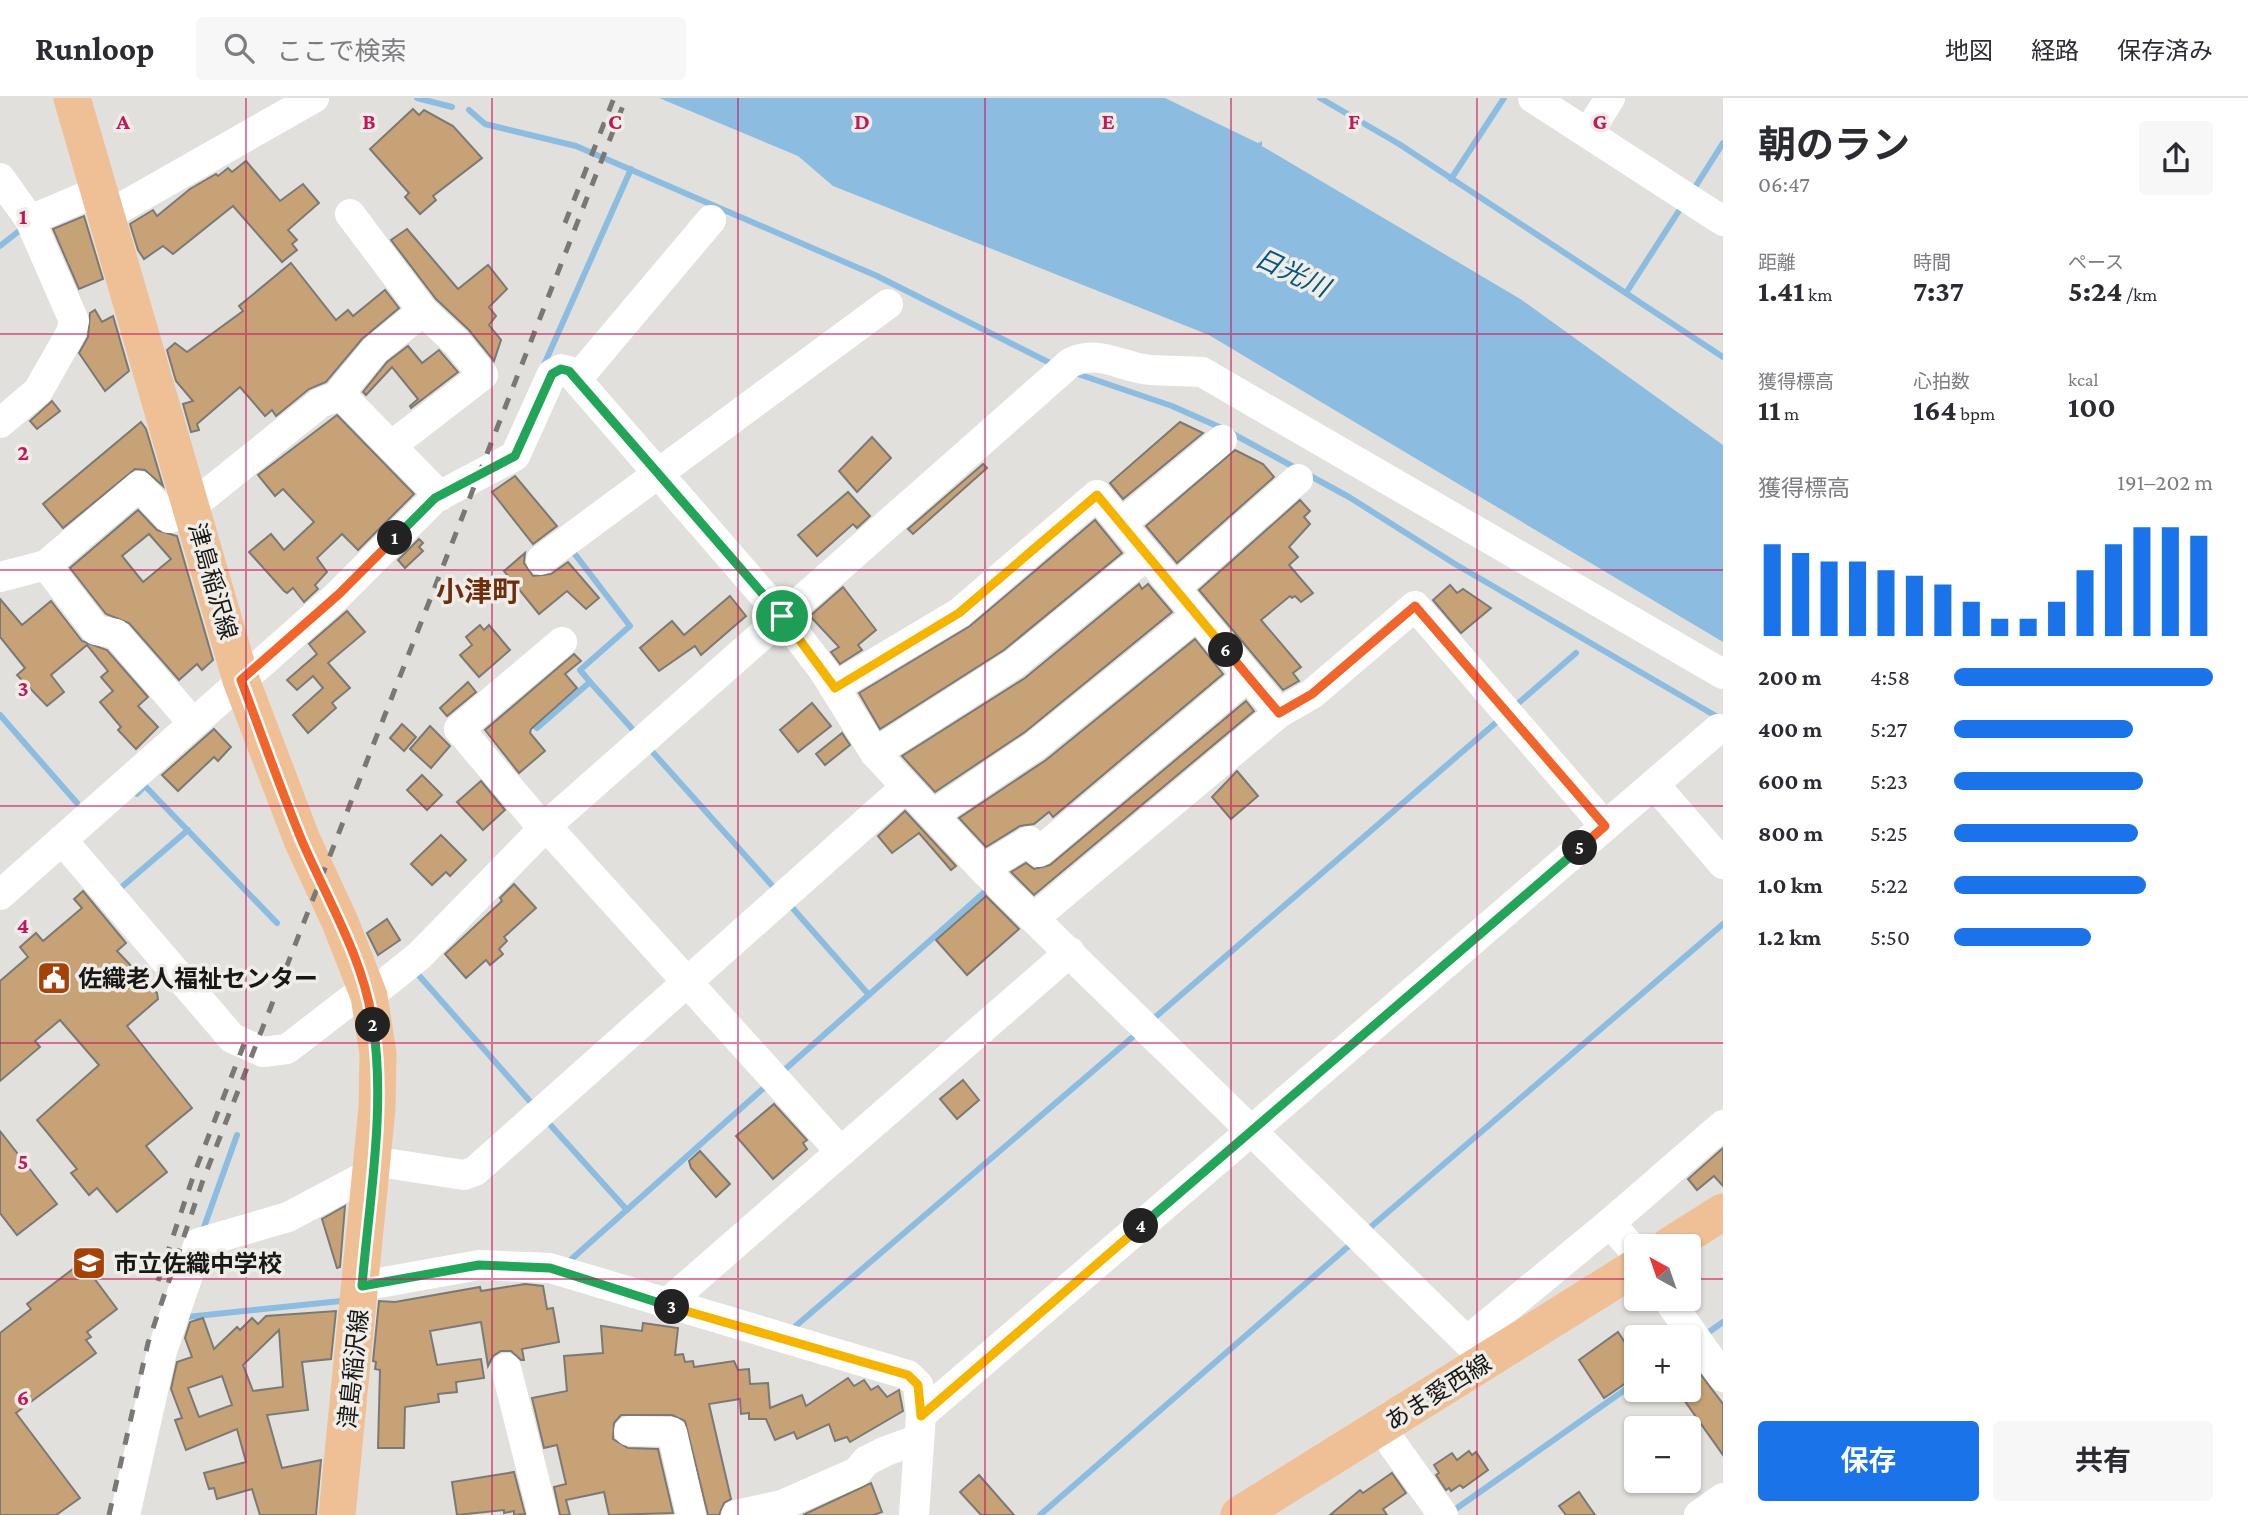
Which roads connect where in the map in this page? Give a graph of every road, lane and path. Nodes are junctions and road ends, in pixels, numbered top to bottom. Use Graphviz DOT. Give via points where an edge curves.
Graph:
graph roads {
  1 [pos="72,98"];
  2 [pos="314,98"];
  3 [pos="1533,98"];
  4 [pos="1611,98"];
  5 [pos="1588,132"];
  6 [pos="0,178"];
  7 [pos="105,202"];
  8 [pos="350,214"];
  9 [pos="30,220"];
  10 [pos="710,220"];
  11 [pos="1723,221"];
  12 [pos="888,304"];
  13 [pos="423,311"];
  14 [pos="577,379"];
  15 [pos="337,396"];
  16 [pos="0,423"];
  17 [pos="1222,440"];
  18 [pos="391,446"];
  19 [pos="658,474"];
  20 [pos="1298,479"];
  21 [pos="440,496"];
  22 [pos="192,509"];
  23 [pos="1121,524"];
  24 [pos="1147,555"];
  25 [pos="541,560"];
  26 [pos="46,565"];
  27 [pos="0,578"];
  28 [pos="1175,588"];
  29 [pos="1198,615"];
  30 [pos="782,616"];
  31 [pos="562,642"];
  32 [pos="1723,674"];
  33 [pos="1248,676"];
  34 [pos="241,680"];
  35 [pos="835,688"];
  36 [pos="1279,713"];
  37 [pos="193,723"];
  38 [pos="1718,729"];
  39 [pos="875,753"];
  40 [pos="1654,784"];
  41 [pos="905,787"];
  42 [pos="934,814"];
  43 [pos="1605,826"];
  44 [pos="544,827"];
  45 [pos="62,840"];
  46 [pos="1723,864"];
  47 [pos="983,869"];
  48 [pos="4,883"];
  49 [pos="1034,918"];
  50 [pos="1070,952"];
  51 [pos="688,981"];
  52 [pos="368,992"];
  53 [pos="1723,1125"];
  54 [pos="1252,1130"];
  55 [pos="841,1152"];
  56 [pos="371,1167"];
  57 [pos="1723,1212"];
  58 [pos="1609,1223"];
  59 [pos="1688,1234"];
  60 [pos="1723,1238"];
  61 [pos="1624,1240"];
  62 [pos="1701,1252"];
  63 [pos="1624,1272"];
  64 [pos="362,1286"];
  65 [pos="1624,1300"];
  66 [pos="665,1305"];
  67 [pos="1676,1311"];
  68 [pos="1477,1351"];
  69 [pos="506,1368"];
  70 [pos="1723,1377"];
  71 [pos="920,1427"];
  72 [pos="629,1431"];
  73 [pos="1393,1445"];
  74 [pos="1723,1498"];
  75 [pos="783,1510"];
  76 [pos="125,1515"];
  77 [pos="337,1515"];
  78 [pos="543,1515"];
  79 [pos="691,1515"];
  80 [pos="736,1515"];
  81 [pos="914,1515"];
  82 [pos="1239,1515"];
  83 [pos="1279,1515"];
  84 [pos="1443,1515"];
  85 [pos="1699,1515"];
  1 -- 7 [label="main road, 津島稲沢線"];
  2 -- 7 [label="street"];
  3 -- 5 [label="street"];
  4 -- 5 [label="street"];
  5 -- 11 [label="street"];
  6 -- 9 [label="street"];
  7 -- 9 [label="street"];
  7 -- 22 [label="main road, 津島稲沢線"];
  8 -- 13 [label="street"];
  9 -- 16 [label="street" via="74,321 38,391"];
  10 -- 14 [label="street"];
  12 -- 19 [label="street"];
  13 -- 15 [label="street" via="375,350"];
  13 -- 18 [label="street" via="482,375"];
  14 -- 19 [label="street"];
  14 -- 21 [label="street" via="561,369 552,374 515,456"];
  15 -- 18 [label="street"];
  15 -- 22 [label="street" via="320,403"];
  17 -- 23 [label="street"];
  18 -- 21 [label="street"];
  19 -- 25 [label="street"];
  19 -- 30 [label="street"];
  20 -- 28 [label="street"];
  21 -- 34 [label="street"];
  22 -- 26 [label="street" via="169,518 139,486"];
  22 -- 34 [label="main road, 津島稲沢線"];
  23 -- 24 [label="street"];
  23 -- 35 [label="street" via="1097,495 959,613"];
  24 -- 28 [label="street"];
  24 -- 39 [label="street" via="1014,664"];
  26 -- 27 [label="street"];
  26 -- 37 [label="street" via="96,630 116,634"];
  28 -- 29 [label="street"];
  29 -- 33 [label="street"];
  29 -- 42 [label="street" via="1035,746"];
  30 -- 32 [label="street" via="1070,363 1094,355 1149,370 1202,372"];
  30 -- 35 [label="street"];
  30 -- 44 [label="street"];
  31 -- 44 [label="street" via="459,729"];
  33 -- 36 [label="street"];
  33 -- 47 [label="street" via="1039,852 1029,841"];
  34 -- 37 [label="street"];
  34 -- 52 [label="main road, 津島稲沢線" via="302,840"];
  35 -- 39 [label="street"];
  36 -- 43 [label="street" via="1312,694 1415,606"];
  36 -- 49 [label="street"];
  37 -- 45 [label="street"];
  38 -- 40 [label="street"];
  39 -- 41 [label="street"];
  40 -- 43 [label="street"];
  40 -- 46 [label="street"];
  41 -- 42 [label="street"];
  41 -- 51 [label="street"];
  42 -- 47 [label="street"];
  43 -- 54 [label="street"];
  44 -- 51 [label="street"];
  44 -- 52 [label="street" via="419,956"];
  45 -- 48 [label="street"];
  45 -- 52 [label="street" via="232,1038 263,1052 287,1049"];
  47 -- 49 [label="street"];
  49 -- 50 [label="street"];
  50 -- 54 [label="street"];
  50 -- 55 [label="street"];
  51 -- 55 [label="street"];
  51 -- 56 [label="street" via="475,1171 464,1175"];
  52 -- 56 [label="main road, 津島稲沢線" via="378,1054"];
  53 -- 58 [label="street"];
  54 -- 68 [label="street"];
  54 -- 71 [label="street"];
  55 -- 66 [label="street"];
  56 -- 64 [label="main road, 津島稲沢線"];
  56 -- 76 [label="street" via="288,1217 199,1243 162,1351"];
  57 -- 59 [label="main road"];
  58 -- 61 [label="street"];
  58 -- 68 [label="street"];
  60 -- 62 [label="main road"];
  63 -- 68 [label="main road, あま愛西線"];
  64 -- 66 [label="street" via="479,1265 550,1268"];
  64 -- 77 [label="main road, 津島稲沢線"];
  65 -- 73 [label="main road, あま愛西線"];
  66 -- 71 [label="street" via="908,1375 918,1385"];
  67 -- 70 [label="street"];
  68 -- 82 [label="main road, あま愛西線"];
  69 -- 78 [label="street"];
  71 -- 75 [label="street" via="866,1461 857,1472"];
  71 -- 81 [label="street"];
  72 -- 79 [label="street" via="671,1432"];
  73 -- 83 [label="main road, あま愛西線"];
  73 -- 84 [label="street"];
  74 -- 85 [label="street"];
  75 -- 80 [label="street"];
}
